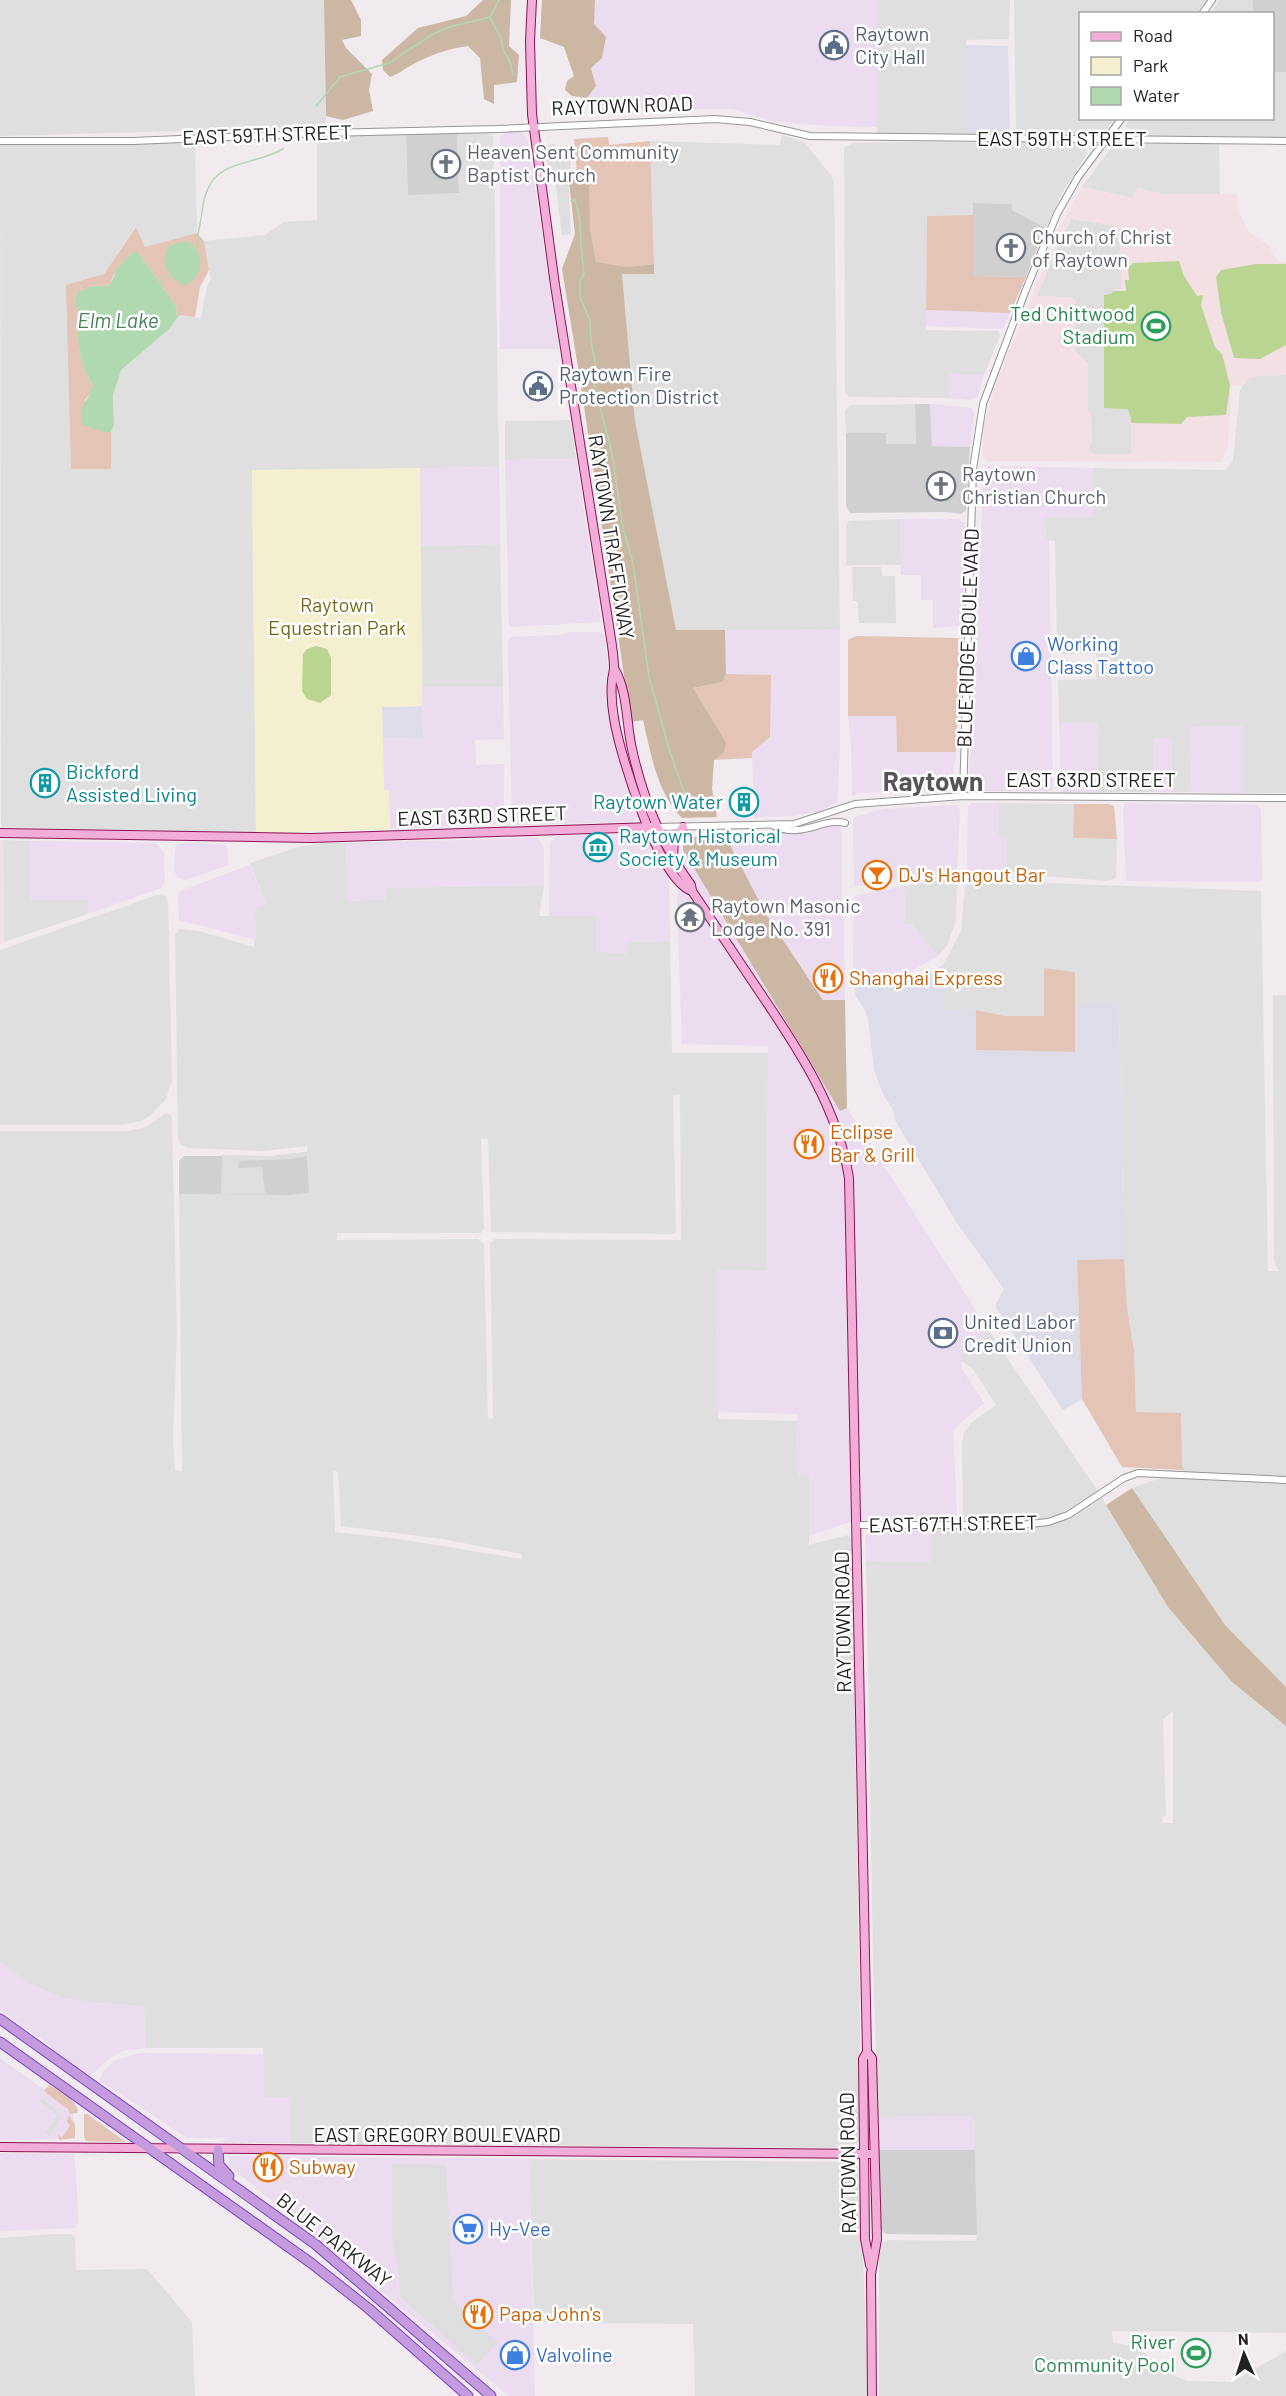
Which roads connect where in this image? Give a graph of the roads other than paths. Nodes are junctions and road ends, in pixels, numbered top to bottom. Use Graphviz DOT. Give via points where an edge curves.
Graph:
graph roads {
  1 [pos="532,0"];
  2 [pos="1120,120"];
  3 [pos="533,126"];
  4 [pos="837,137"];
  5 [pos="1106,139"];
  6 [pos="0,141"];
  7 [pos="1286,141"];
  8 [pos="963,796"];
  9 [pos="1286,798"];
  10 [pos="845,823"];
  11 [pos="773,825"];
  12 [pos="652,827"];
  13 [pos="683,827"];
  14 [pos="0,833"];
  15 [pos="673,858"];
  16 [pos="693,891"];
  17 [pos="851,1192"];
  18 [pos="1286,1480"];
  19 [pos="858,1525"];
  20 [pos="0,2019"];
  21 [pos="0,2042"];
  22 [pos="867,2052"];
  23 [pos="0,2147"];
  24 [pos="151,2150"];
  25 [pos="183,2150"];
  26 [pos="218,2150"];
  27 [pos="874,2154"];
  28 [pos="864,2155"];
  29 [pos="259,2204"];
  30 [pos="871,2274"];
  31 [pos="468,2396"];
  32 [pos="491,2396"];
  33 [pos="872,2396"];
  1 -- 3 [label="main road, RAYTOWN ROAD"];
  2 -- 5 [label="street, BLUE RIDGE BOULEVARD"];
  3 -- 4 [label="street, RAYTOWN ROAD" via="715,119"];
  3 -- 6 [label="street, EAST 59TH STREET" via="133,141"];
  3 -- 12 [label="main road, RAYTOWN TRAFFICWAY" via="614,668 620,679"];
  4 -- 5 [label="street, EAST 59TH STREET"];
  5 -- 7 [label="street, EAST 59TH STREET"];
  5 -- 8 [label="street, BLUE RIDGE BOULEVARD" via="1057,214 992,376 979,423 973,469"];
  8 -- 9 [label="street, EAST 63RD STREET"];
  8 -- 11 [label="street, EAST 63RD STREET" via="855,804 794,824"];
  10 -- 11 [label="street" via="795,830"];
  11 -- 13 [label="street, EAST 63RD STREET"];
  12 -- 13 [label="street, EAST 63RD STREET"];
  12 -- 14 [label="main road, EAST 63RD STREET" via="312,838"];
  12 -- 15 [label="main road, RAYTOWN TRAFFICWAY"];
  12 -- 16 [label="main road, RAYTOWN TRAFFICWAY" via="673,873 684,889"];
  13 -- 15 [label="main road" via="674,840"];
  15 -- 16 [label="main road, RAYTOWN TRAFFICWAY"];
  16 -- 17 [label="main road, RAYTOWN TRAFFICWAY" via="817,1083 844,1154"];
  17 -- 19 [label="main road, RAYTOWN ROAD"];
  18 -- 19 [label="street, EAST 67TH STREET" via="1138,1473 1068,1515 1048,1522"];
  19 -- 22 [label="main road, RAYTOWN ROAD"];
  20 -- 25 [label="highway, BLUE PARKWAY"];
  21 -- 24 [label="highway, BLUE PARKWAY"];
  22 -- 27 [label="main road, RAYTOWN ROAD" via="872,2058"];
  22 -- 28 [label="main road, RAYTOWN ROAD" via="863,2059"];
  23 -- 24 [label="main road, EAST GREGORY BOULEVARD"];
  24 -- 25 [label="main road, EAST GREGORY BOULEVARD"];
  24 -- 31 [label="highway, BLUE PARKWAY" via="311,2263"];
  25 -- 26 [label="main road, EAST GREGORY BOULEVARD"];
  25 -- 29 [label="highway, BLUE PARKWAY"];
  26 -- 28 [label="main road, EAST GREGORY BOULEVARD"];
  26 -- 29 [label="highway" via="221,2168"];
  27 -- 28 [label="main road, EAST GREGORY BOULEVARD"];
  27 -- 30 [label="main road, RAYTOWN ROAD" via="876,2239"];
  28 -- 30 [label="main road, RAYTOWN ROAD" via="865,2239"];
  29 -- 32 [label="highway, BLUE PARKWAY" via="334,2260"];
  30 -- 33 [label="main road, RAYTOWN ROAD"];
}
